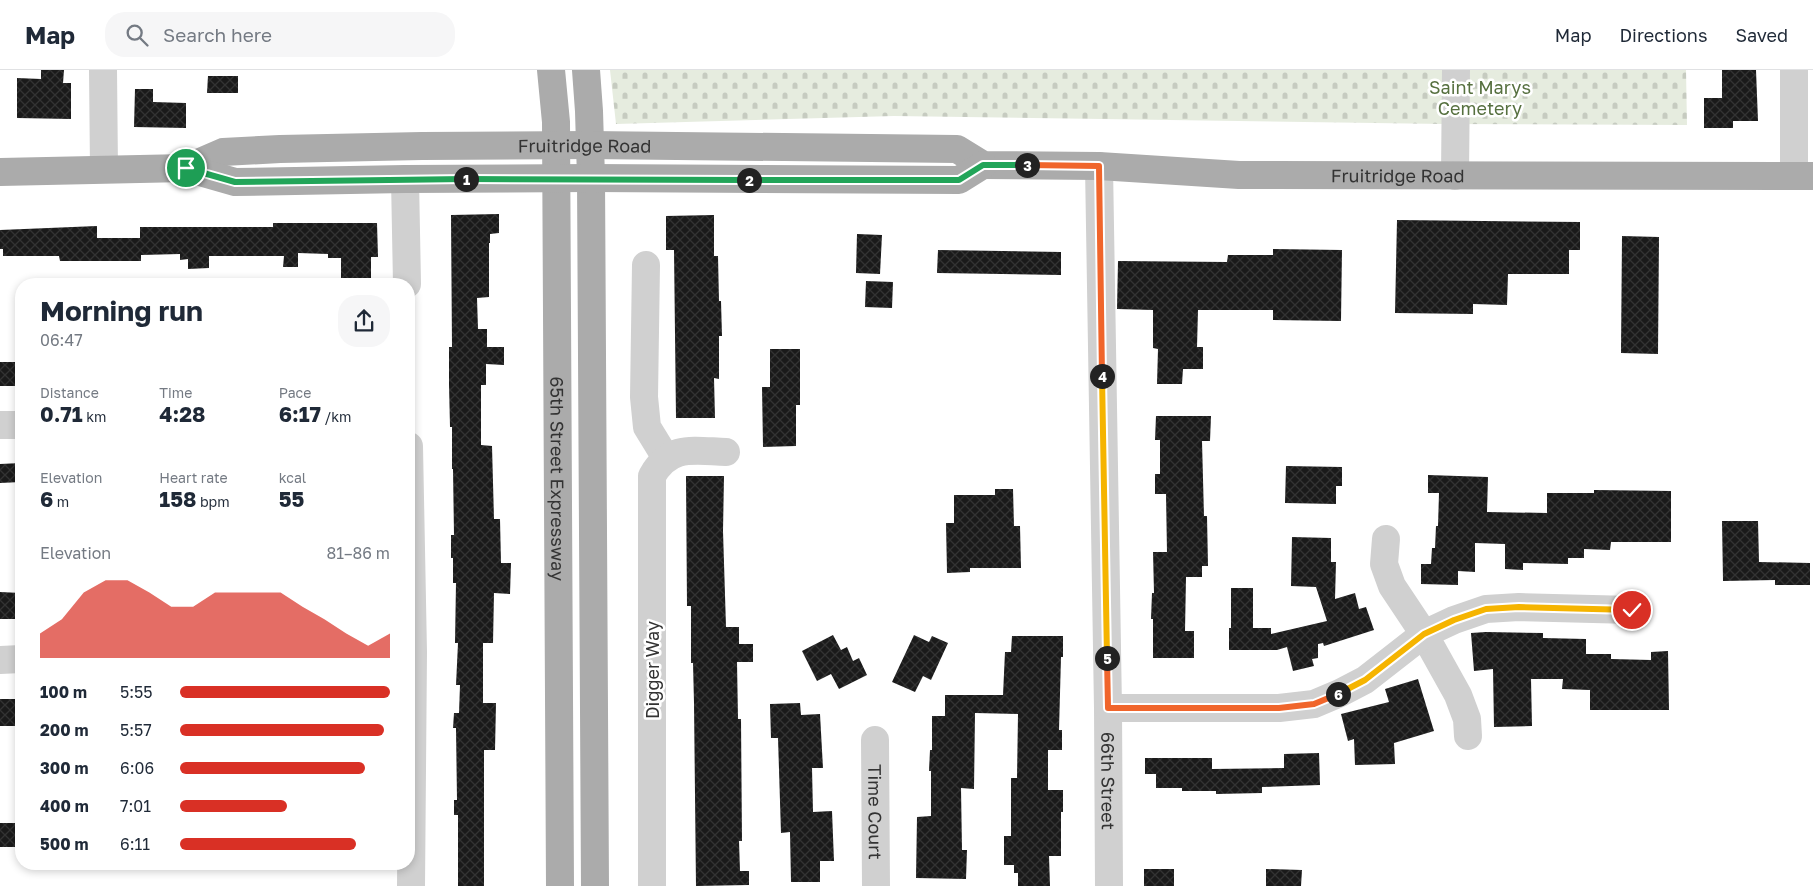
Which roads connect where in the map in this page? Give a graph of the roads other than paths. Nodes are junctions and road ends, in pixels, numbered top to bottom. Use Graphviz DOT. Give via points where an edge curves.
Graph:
graph roads {
  1 [pos="103,70"];
  2 [pos="551,70"];
  3 [pos="586,70"];
  4 [pos="1456,70"];
  5 [pos="1794,70"];
  6 [pos="590,145"];
  7 [pos="556,146"];
  8 [pos="983,165"];
  9 [pos="1099,166"];
  10 [pos="186,168"];
  11 [pos="104,169"];
  12 [pos="0,172"];
  13 [pos="1455,176"];
  14 [pos="1804,176"];
  15 [pos="556,178"];
  16 [pos="591,178"];
  17 [pos="405,179"];
  18 [pos="646,265"];
  19 [pos="406,278"];
  20 [pos="0,425"];
  21 [pos="15,425"];
  22 [pos="726,452"];
  23 [pos="666,458"];
  24 [pos="1386,539"];
  25 [pos="1632,610"];
  26 [pos="1424,634"];
  27 [pos="15,659"];
  28 [pos="0,660"];
  29 [pos="1108,708"];
  30 [pos="1468,736"];
  31 [pos="875,740"];
  32 [pos="411,870"];
  33 [pos="411,886"];
  34 [pos="560,886"];
  35 [pos="595,886"];
  36 [pos="652,886"];
  37 [pos="876,886"];
  38 [pos="1109,886"];
  1 -- 11 [label="street"];
  2 -- 7 [label="main road, 65th Street Expressway"];
  3 -- 6 [label="main road, 65th Street Expressway"];
  4 -- 13 [label="street"];
  5 -- 14 [label="street"];
  6 -- 7 [label="main road, Fruitridge Road"];
  6 -- 8 [label="main road, Fruitridge Road" via="957,149"];
  6 -- 16 [label="main road, 65th Street Expressway"];
  7 -- 10 [label="main road, Fruitridge Road" via="412,146 223,152"];
  7 -- 15 [label="main road, 65th Street Expressway"];
  8 -- 9 [label="main road, Fruitridge Road"];
  8 -- 16 [label="main road, Fruitridge Road" via="959,180"];
  9 -- 13 [label="main road, Fruitridge Road" via="1239,175"];
  9 -- 29 [label="street, 66th Street"];
  10 -- 11 [label="main road, Fruitridge Road"];
  10 -- 17 [label="main road, Fruitridge Road" via="235,182"];
  11 -- 12 [label="main road, Fruitridge Road"];
  13 -- 14 [label="main road, Fruitridge Road"];
  15 -- 16 [label="main road, Fruitridge Road"];
  15 -- 17 [label="main road, Fruitridge Road"];
  15 -- 34 [label="main road, 65th Street Expressway"];
  16 -- 35 [label="main road, 65th Street Expressway"];
  17 -- 19 [label="street"];
  18 -- 23 [label="street" via="644,397 647,427"];
  20 -- 21 [label="street"];
  22 -- 23 [label="street" via="682,450"];
  23 -- 36 [label="street, Digger Way" via="652,476"];
  24 -- 26 [label="street" via="1384,564 1392,586"];
  25 -- 26 [label="street" via="1486,609"];
  26 -- 29 [label="street" via="1365,680 1314,704 1279,708"];
  26 -- 30 [label="street" via="1458,695 1467,719"];
  27 -- 28 [label="street"];
  29 -- 38 [label="street, 66th Street"];
  31 -- 37 [label="street, Time Court"];
  32 -- 33 [label="street"];
}
